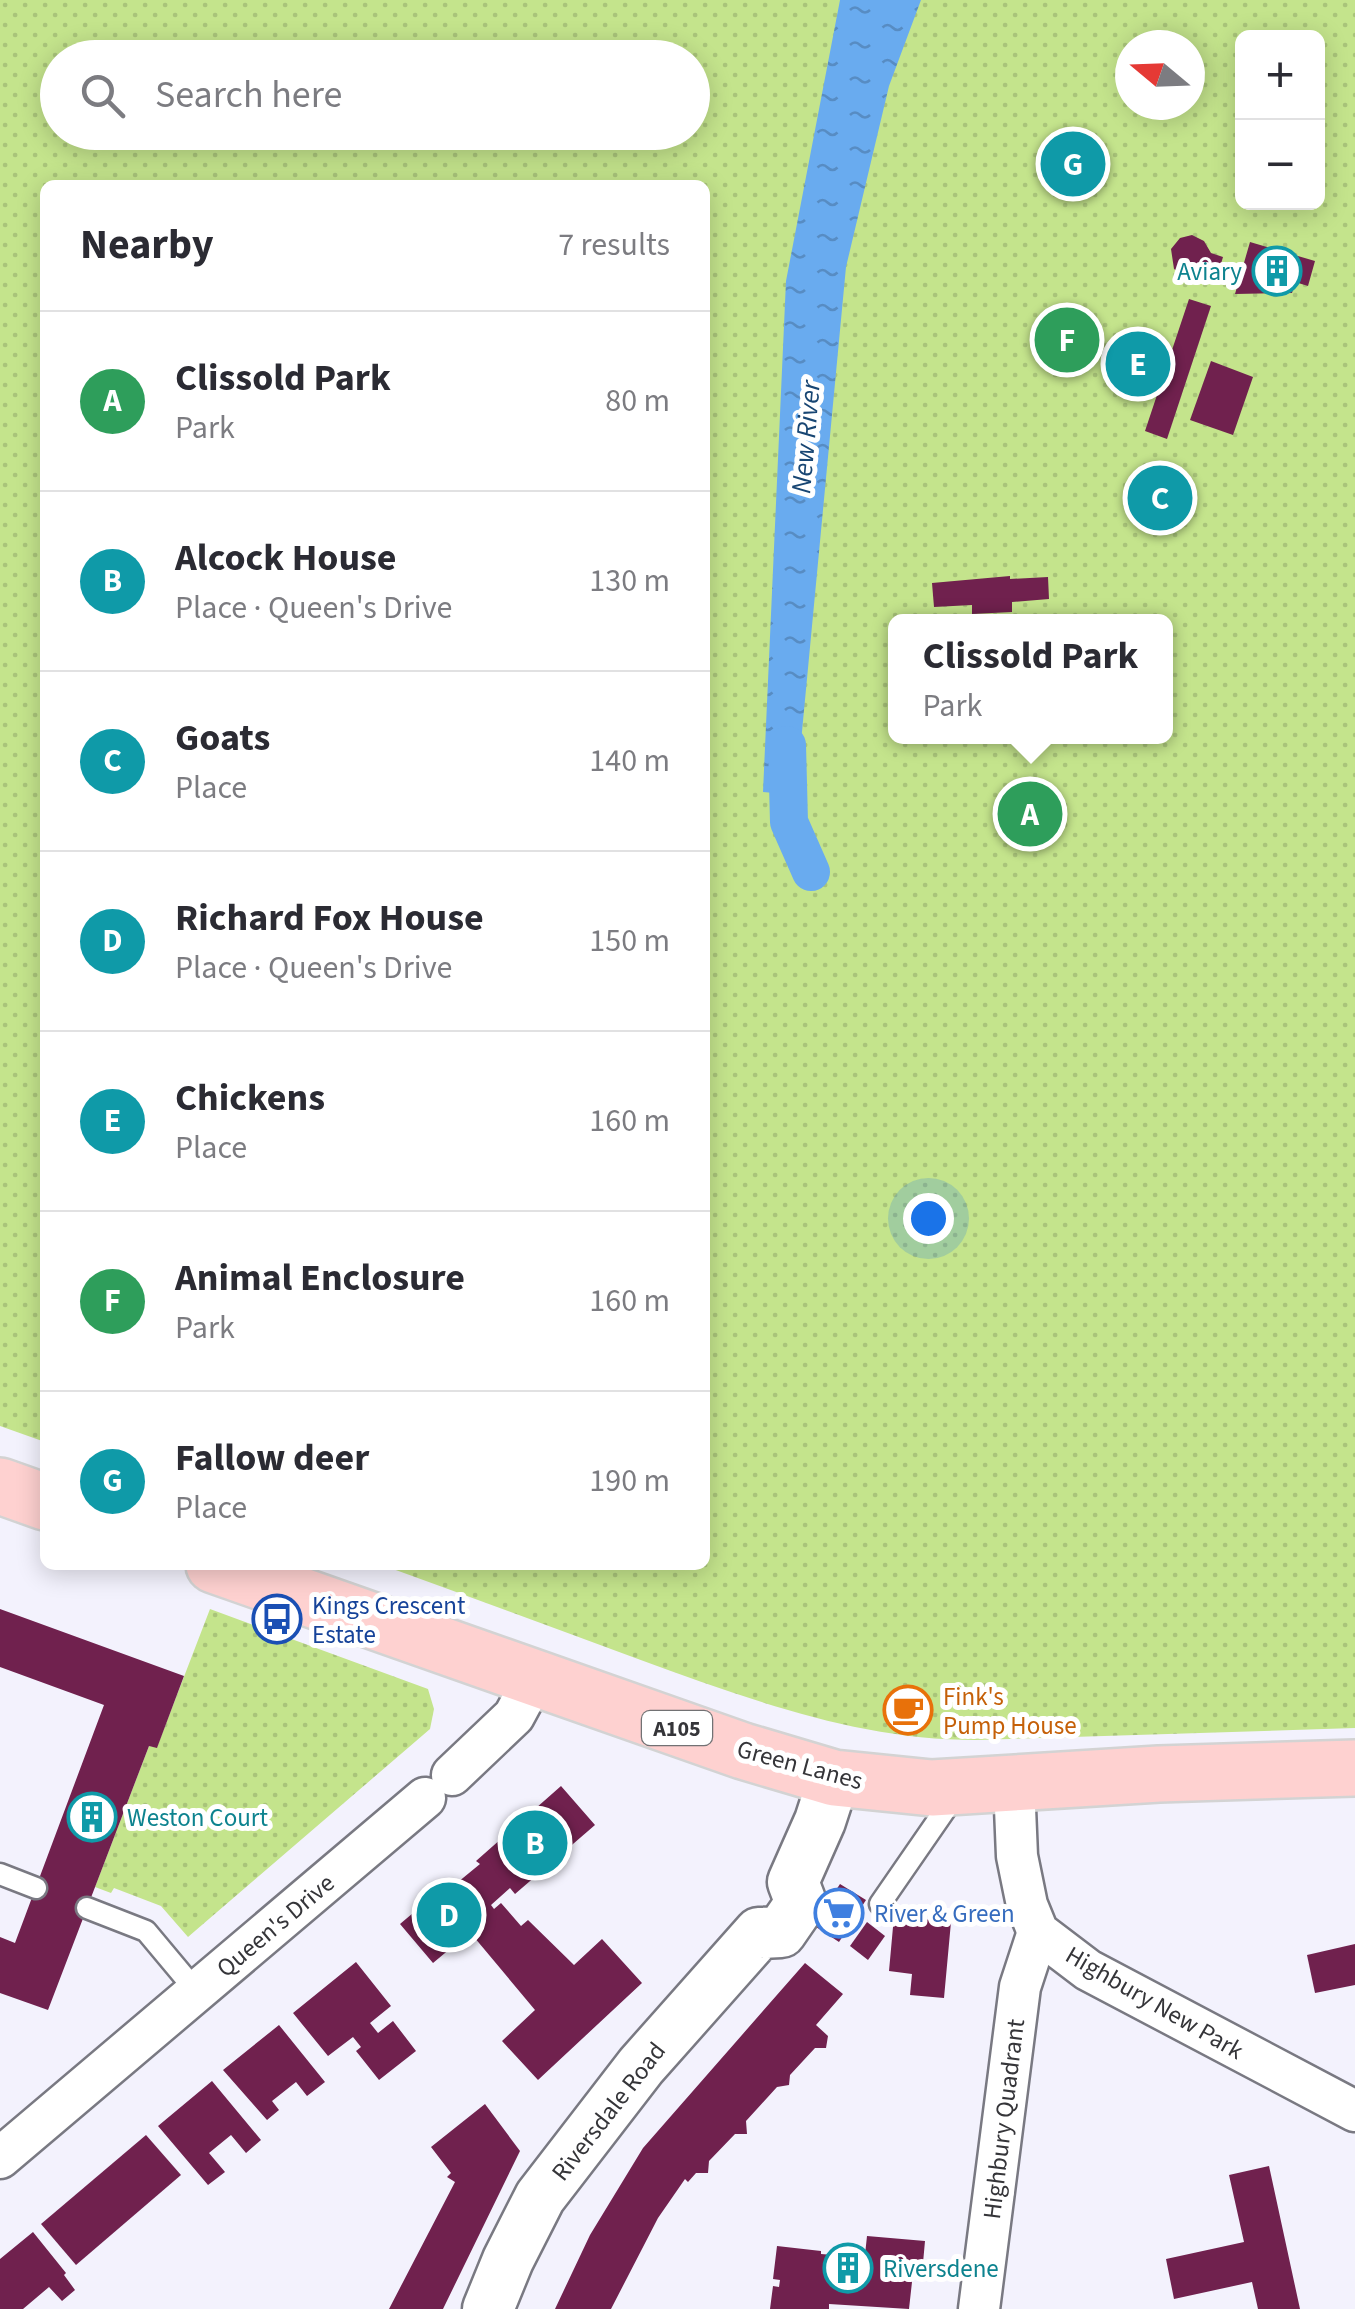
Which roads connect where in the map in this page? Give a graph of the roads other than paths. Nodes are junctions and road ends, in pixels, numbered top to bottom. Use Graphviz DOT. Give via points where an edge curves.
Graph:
graph roads {
  1 [pos="0,1486"];
  2 [pos="40,1500"];
  3 [pos="228,1570"];
  4 [pos="534,1678"];
  5 [pos="1355,1768"];
  6 [pos="834,1778"];
  7 [pos="1014,1784"];
  8 [pos="960,1788"];
  9 [pos="0,1874"];
  10 [pos="36,1888"];
  11 [pos="880,1904"];
  12 [pos="88,1908"];
  13 [pos="1038,1932"];
  14 [pos="196,1992"];
  15 [pos="1355,2111"];
  16 [pos="0,2158"];
  17 [pos="488,2309"];
  18 [pos="979,2309"];
  1 -- 2 [label="main road"];
  3 -- 4 [label="main road, Green Lanes / A105"];
  4 -- 6 [label="main road, Green Lanes / A105"];
  4 -- 14 [label="street, Queen's Drive" via="514,1716"];
  5 -- 7 [label="main road, Green Lanes / A105"];
  6 -- 8 [label="main road, Green Lanes / A105"];
  6 -- 17 [label="street, Riversdale Road" via="793,1882 801,1903 781,1932 758,1934 640,2066 540,2197"];
  7 -- 8 [label="main road, Green Lanes / A105"];
  7 -- 13 [label="street, Highbury New Park" via="1016,1856"];
  8 -- 11 [label="lane"];
  9 -- 10 [label="lane"];
  12 -- 14 [label="lane" via="146,1931"];
  13 -- 15 [label="street, Highbury New Park" via="1088,1970"];
  13 -- 18 [label="street, Highbury Quadrant" via="1020,1986"];
  14 -- 16 [label="street, Queen's Drive"];
}
